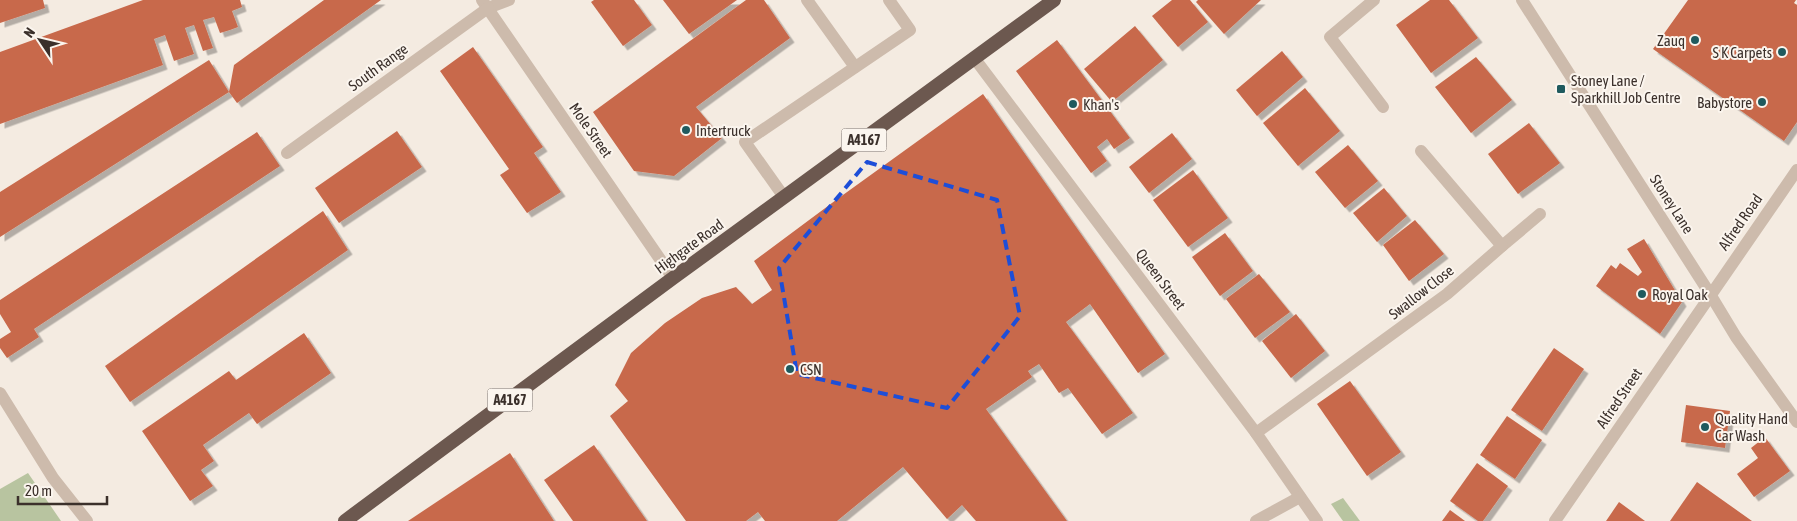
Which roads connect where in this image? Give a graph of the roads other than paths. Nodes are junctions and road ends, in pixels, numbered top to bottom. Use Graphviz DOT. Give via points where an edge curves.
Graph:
graph roads {
  1 [pos="509,0"];
  2 [pos="807,0"];
  3 [pos="889,0"];
  4 [pos="1054,0"];
  5 [pos="1374,0"];
  6 [pos="1522,0"];
  7 [pos="485,4"];
  8 [pos="976,59"];
  9 [pos="856,67"];
  10 [pos="1383,107"];
  11 [pos="1421,151"];
  12 [pos="287,153"];
  13 [pos="1797,170"];
  14 [pos="784,197"];
  15 [pos="1540,214"];
  16 [pos="1502,246"];
  17 [pos="673,278"];
  18 [pos="1710,294"];
  19 [pos="0,393"];
  20 [pos="1797,422"];
  21 [pos="1256,433"];
  22 [pos="1300,497"];
  23 [pos="87,521"];
  24 [pos="345,521"];
  25 [pos="1256,521"];
  26 [pos="1317,521"];
  27 [pos="1555,521"];
  1 -- 7 [label="street, South Range"];
  2 -- 9 [label="street"];
  3 -- 9 [label="street" via="910,30"];
  4 -- 8 [label="highway, Highgate Road / A4167"];
  5 -- 10 [label="street" via="1330,37"];
  6 -- 18 [label="street, Stoney Lane"];
  7 -- 12 [label="street, South Range"];
  7 -- 17 [label="street, Mole Street"];
  8 -- 14 [label="highway, Highgate Road / A4167"];
  8 -- 21 [label="street, Queen Street"];
  9 -- 14 [label="street" via="745,142"];
  11 -- 16 [label="street"];
  13 -- 18 [label="street, Alfred Road"];
  14 -- 17 [label="highway, Highgate Road / A4167"];
  15 -- 16 [label="street, Swallow Close"];
  16 -- 21 [label="street, Swallow Close" via="1447,294"];
  17 -- 24 [label="highway, Highgate Road / A4167"];
  18 -- 20 [label="street, Stoney Lane" via="1766,382"];
  18 -- 27 [label="street, Alfred Street"];
  19 -- 23 [label="street" via="53,478"];
  21 -- 22 [label="street, Queen Street"];
  22 -- 25 [label="street"];
  22 -- 26 [label="street, Queen Street"];
}
